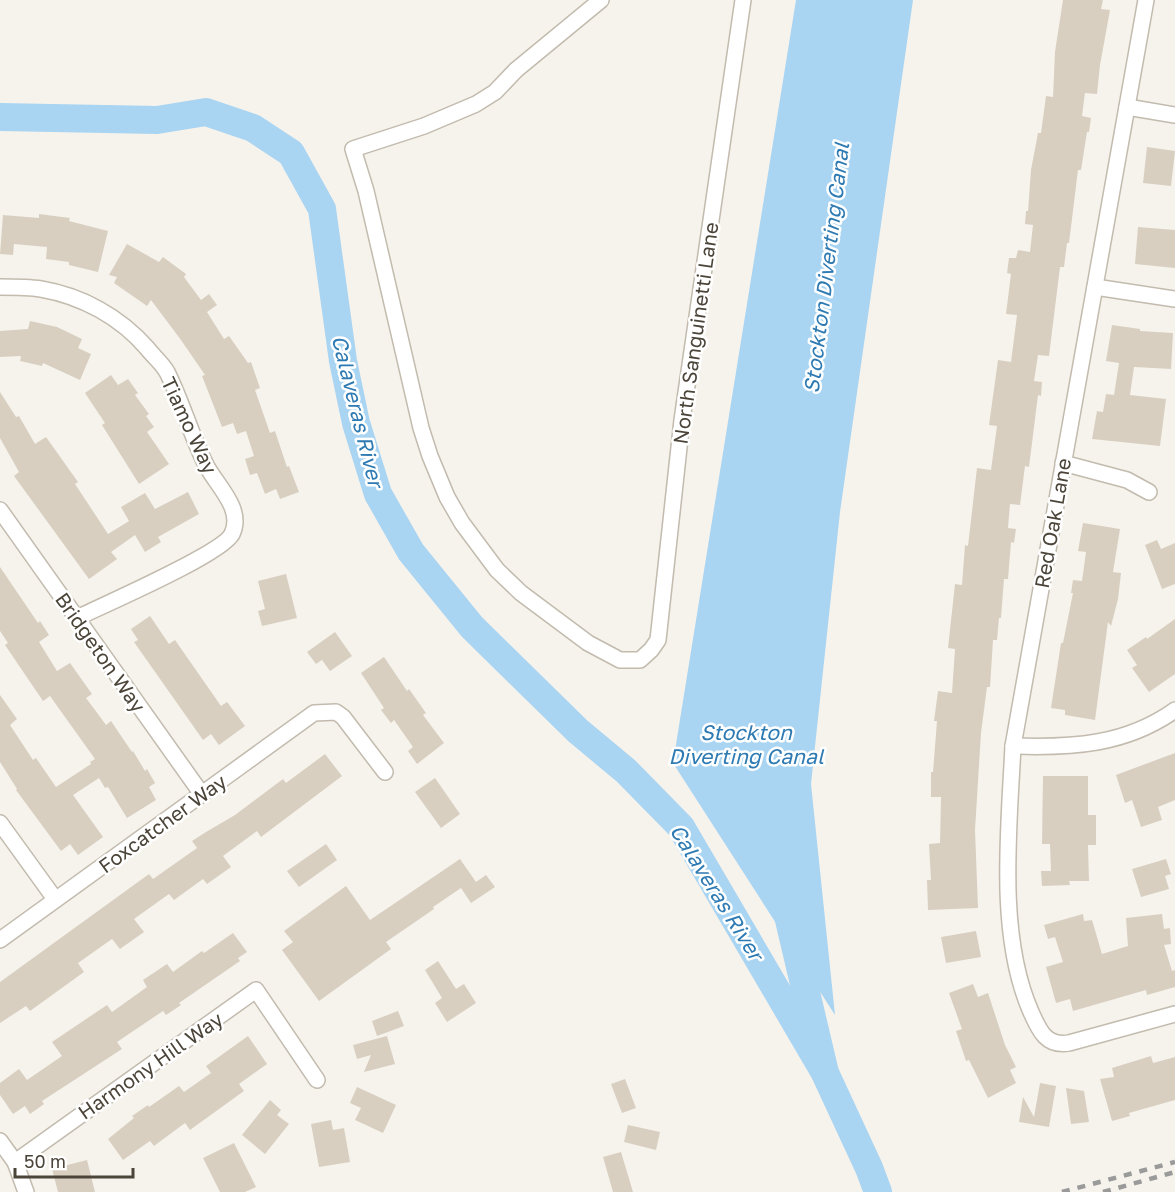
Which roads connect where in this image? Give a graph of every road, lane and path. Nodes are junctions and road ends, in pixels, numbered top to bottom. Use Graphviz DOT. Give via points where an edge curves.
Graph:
graph roads {
  1 [pos="601,0"];
  2 [pos="743,0"];
  3 [pos="1146,0"];
  4 [pos="1127,107"];
  5 [pos="1175,116"];
  6 [pos="0,287"];
  7 [pos="1095,287"];
  8 [pos="1175,299"];
  9 [pos="1063,463"];
  10 [pos="1149,492"];
  11 [pos="0,510"];
  12 [pos="76,618"];
  13 [pos="1175,710"];
  14 [pos="1013,747"];
  15 [pos="385,772"];
  16 [pos="201,794"];
  17 [pos="0,823"];
  18 [pos="55,899"];
  19 [pos="0,940"];
  20 [pos="1175,1014"];
  21 [pos="317,1080"];
  22 [pos="0,1141"];
  23 [pos="15,1162"];
  24 [pos="26,1192"];
  1 -- 2 [label="street, North Sanguinetti Lane" via="476,104 353,149 421,428 447,497 497,570 521,593 588,643 611,657 629,662 640,660 658,640 682,420"];
  3 -- 4 [label="street, Red Oak Lane"];
  4 -- 5 [label="street"];
  4 -- 7 [label="street, Red Oak Lane"];
  6 -- 12 [label="street, Tiamo Way" via="41,289 80,299 137,337 166,370 206,465 232,504 236,524 221,545"];
  7 -- 8 [label="street"];
  7 -- 9 [label="street, Red Oak Lane"];
  9 -- 10 [label="street" via="1127,480"];
  9 -- 14 [label="street, Red Oak Lane"];
  11 -- 12 [label="street, Bridgeton Way"];
  12 -- 16 [label="street, Bridgeton Way"];
  13 -- 14 [label="street" via="1155,724 1096,743"];
  14 -- 20 [label="street, Red Oak Lane" via="1008,851 1013,942 1024,997 1042,1033 1059,1045"];
  15 -- 16 [label="street, Foxcatcher Way" via="343,717 326,711 305,718"];
  16 -- 18 [label="street, Foxcatcher Way"];
  17 -- 18 [label="street"];
  18 -- 19 [label="street, Foxcatcher Way"];
  21 -- 23 [label="street, Harmony Hill Way" via="256,990"];
  22 -- 23 [label="street"];
  23 -- 24 [label="street"];
}
